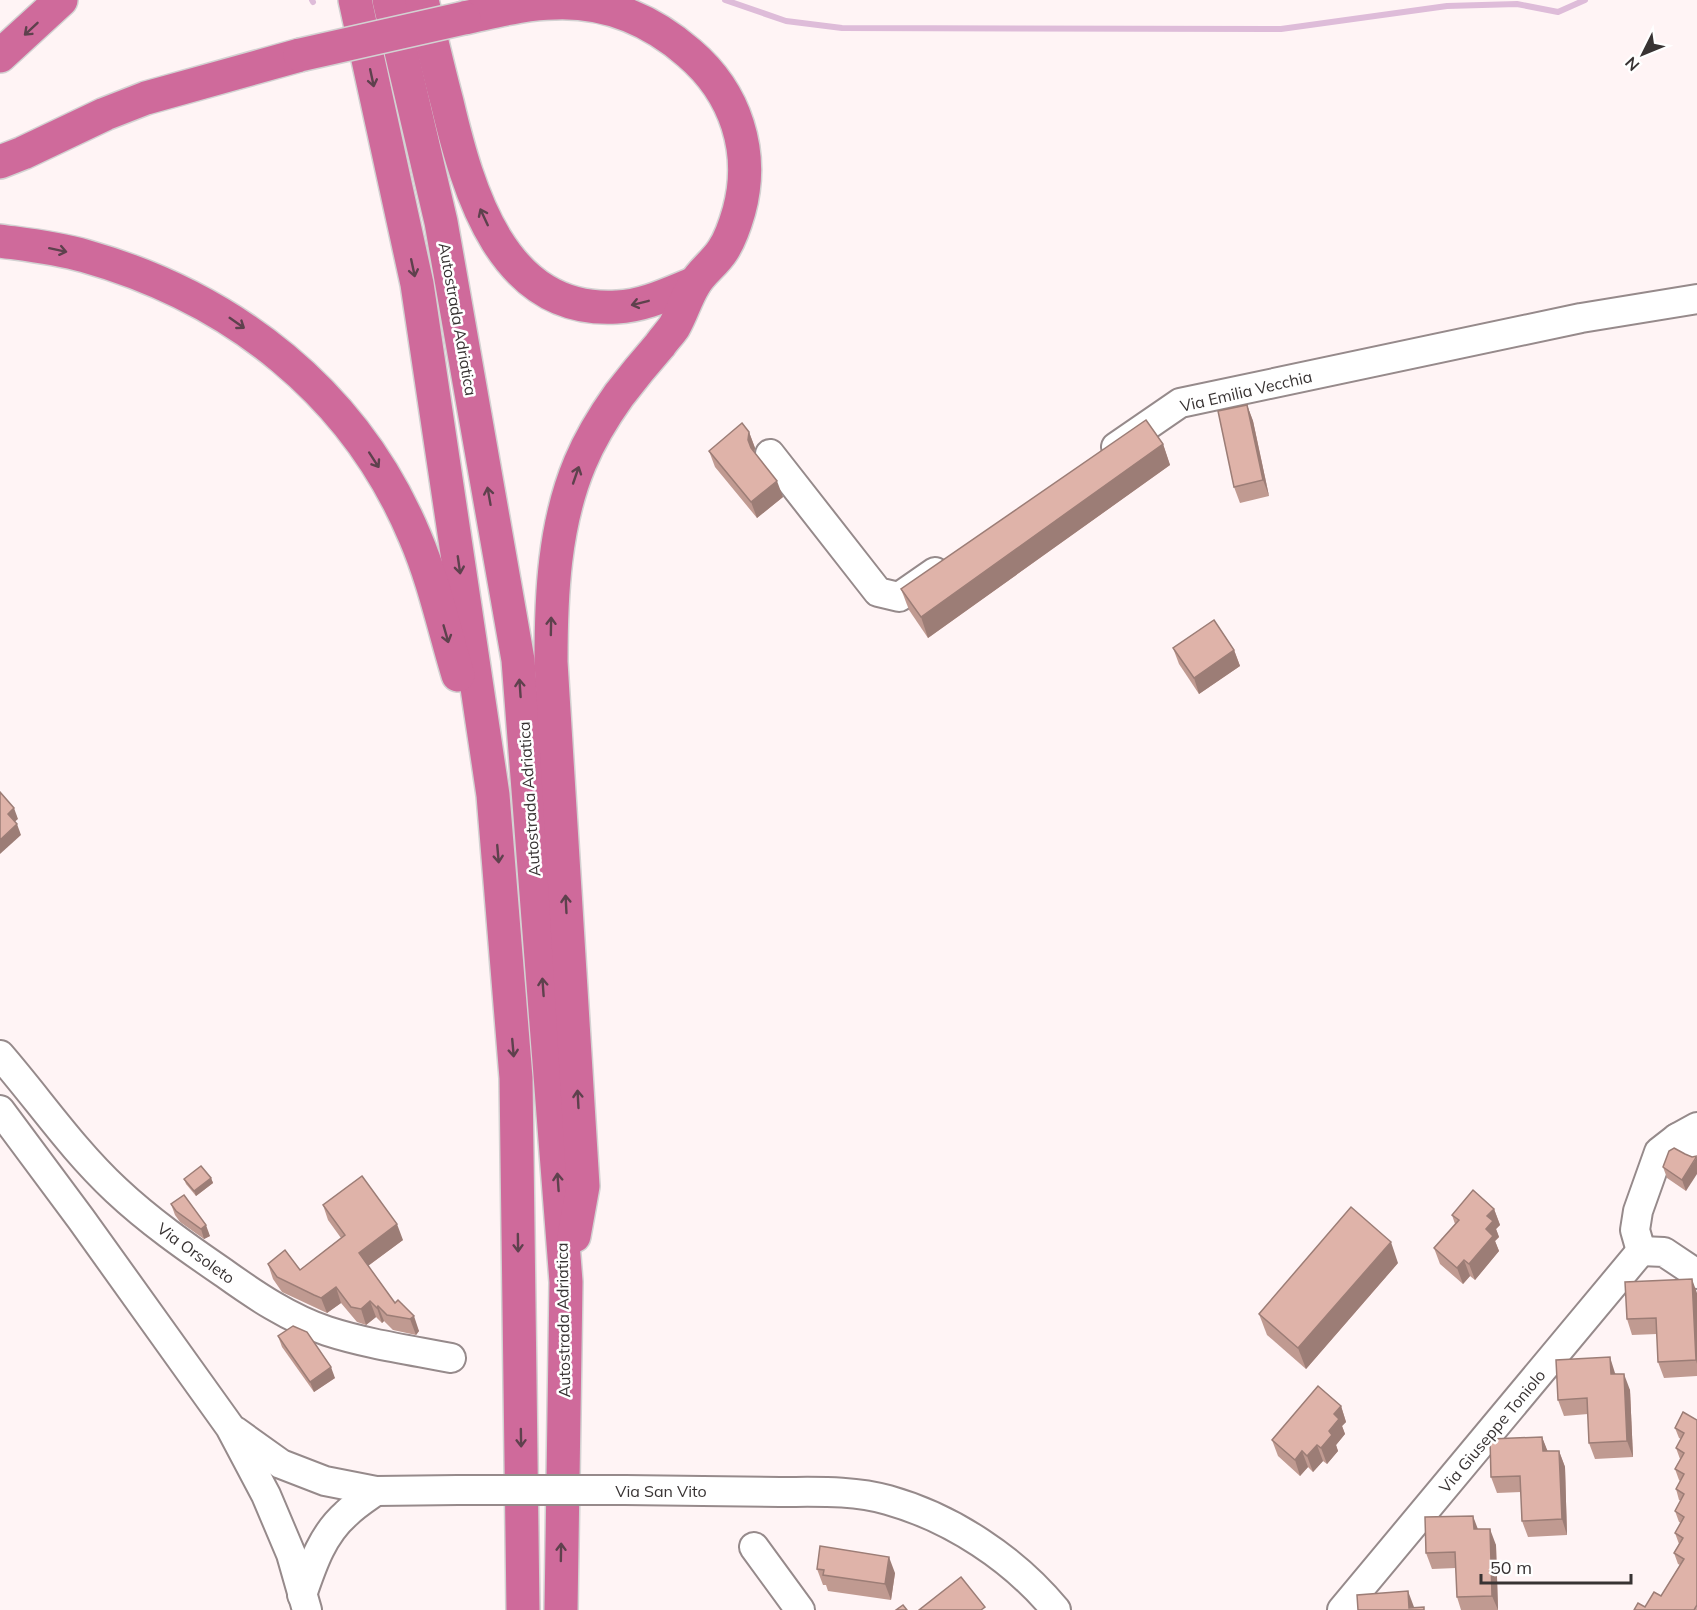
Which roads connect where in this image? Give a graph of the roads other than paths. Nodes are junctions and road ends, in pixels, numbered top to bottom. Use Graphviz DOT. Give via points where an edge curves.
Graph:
graph roads {
  1 [pos="62,0"];
  2 [pos="354,0"];
  3 [pos="389,0"];
  4 [pos="422,0"];
  5 [pos="0,57"];
  6 [pos="0,162"];
  7 [pos="0,241"];
  8 [pos="695,283"];
  9 [pos="1697,299"];
  10 [pos="770,454"];
  11 [pos="1093,463"];
  12 [pos="957,557"];
  13 [pos="493,795"];
  14 [pos="0,1055"];
  15 [pos="0,1110"];
  16 [pos="1690,1138"];
  17 [pos="1641,1251"];
  18 [pos="1697,1274"];
  19 [pos="566,1282"];
  20 [pos="451,1358"];
  21 [pos="230,1427"];
  22 [pos="376,1491"];
  23 [pos="754,1547"];
  24 [pos="305,1603"];
  25 [pos="523,1610"];
  26 [pos="561,1610"];
  27 [pos="800,1610"];
  28 [pos="1056,1610"];
  29 [pos="1342,1610"];
  1 -- 5 [label="highway, one-way"];
  2 -- 13 [label="highway, Autostrada Adriatica, one-way" via="417,284"];
  19 -- 3 [label="highway, Autostrada Adriatica, one-way" via="518,660 441,222"];
  8 -- 4 [label="highway, one-way" via="644,303 589,306 553,294 519,269 485,221 466,173"];
  6 -- 8 [label="highway, bridge" via="146,98 300,55 464,18 554,3 601,8 643,21 698,61 712,76 735,118 743,143 743,195 723,250"];
  7 -- 13 [label="highway, one-way" via="83,255 180,291 267,344 328,399 371,455 416,538"];
  19 -- 8 [label="highway, one-way" via="583,1186 551,662 555,568 566,506 580,463 619,395 673,328"];
  9 -- 11 [label="street, Via Emilia Vecchia" via="1581,318 1180,403"];
  10 -- 12 [label="street" via="878,592 899,597"];
  13 -- 25 [label="highway, Autostrada Adriatica, one-way" via="516,1078"];
  14 -- 20 [label="street, Via Orsoleto" via="68,1139 116,1190 170,1235 275,1308 367,1342"];
  15 -- 21 [label="street"];
  16 -- 17 [label="street" via="1659,1152 1638,1211 1635,1230"];
  17 -- 18 [label="street" via="1665,1252"];
  17 -- 29 [label="street, Via Giuseppe Toniolo"];
  26 -- 19 [label="highway, Autostrada Adriatica, one-way"];
  21 -- 22 [label="street" via="281,1464 325,1481"];
  21 -- 24 [label="street" via="291,1554"];
  22 -- 24 [label="street" via="345,1515 323,1543 310,1573"];
  22 -- 28 [label="street, Via San Vito, bridge" via="843,1492 887,1499 937,1517 1003,1558 1038,1587"];
  23 -- 27 [label="street"];
}
